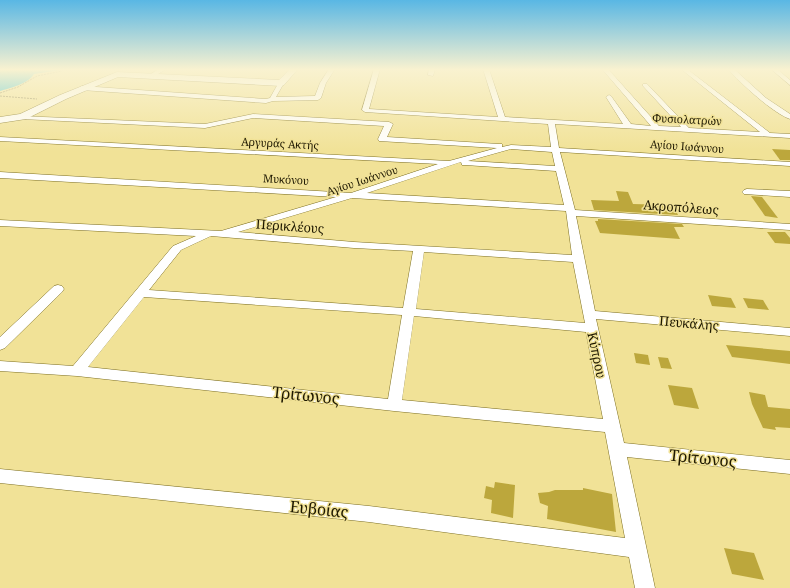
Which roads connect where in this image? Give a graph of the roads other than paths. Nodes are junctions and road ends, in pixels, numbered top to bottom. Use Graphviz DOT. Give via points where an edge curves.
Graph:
graph roads {
  1 [pos="63,96"];
  2 [pos="197,96"];
  3 [pos="319,96"];
  4 [pos="370,96"];
  5 [pos="496,96"];
  6 [pos="629,96"];
  7 [pos="656,96"];
  8 [pos="720,96"];
  9 [pos="760,96"];
  10 [pos="609,97"];
  11 [pos="272,99"];
  12 [pos="22,117"];
  13 [pos="790,117"];
  14 [pos="502,119"];
  15 [pos="0,120"];
  16 [pos="551,123"];
  17 [pos="629,127"];
  18 [pos="658,129"];
  19 [pos="687,130"];
  20 [pos="768,135"];
  21 [pos="790,136"];
  22 [pos="0,139"];
  23 [pos="511,147"];
  24 [pos="555,149"];
  25 [pos="453,162"];
  26 [pos="790,164"];
  27 [pos="559,169"];
  28 [pos="0,175"];
  29 [pos="747,192"];
  30 [pos="790,194"];
  31 [pos="352,195"];
  32 [pos="570,210"];
  33 [pos="0,223"];
  34 [pos="790,227"];
  35 [pos="168,232"];
  36 [pos="216,234"];
  37 [pos="177,248"];
  38 [pos="419,248"];
  39 [pos="578,259"];
  40 [pos="58,289"];
  41 [pos="142,293"];
  42 [pos="408,312"];
  43 [pos="589,314"];
  44 [pos="592,328"];
  45 [pos="790,332"];
  46 [pos="0,345"];
  47 [pos="0,366"];
  48 [pos="77,372"];
  49 [pos="394,405"];
  50 [pos="612,426"];
  51 [pos="617,449"];
  52 [pos="790,467"];
  53 [pos="0,476"];
  54 [pos="638,549"];
  55 [pos="646,588"];
  1 -- 12 [label="street"];
  2 -- 11 [label="street" via="266,101"];
  3 -- 11 [label="street"];
  4 -- 14 [label="street, Φυσιολατρών" via="367,111"];
  5 -- 14 [label="street"];
  6 -- 18 [label="street"];
  7 -- 19 [label="street"];
  8 -- 20 [label="street"];
  9 -- 13 [label="street"];
  10 -- 17 [label="street"];
  12 -- 15 [label="street"];
  12 -- 23 [label="street, Αγίου Ιωάννου" via="205,126 253,116 389,124 382,139"];
  14 -- 16 [label="street, Φυσιολατρών"];
  16 -- 17 [label="street, Φυσιολατρών"];
  16 -- 24 [label="street, Κύπρου"];
  17 -- 18 [label="street, Φυσιολατρών"];
  18 -- 19 [label="street, Φυσιολατρών"];
  19 -- 20 [label="street, Φυσιολατρών"];
  20 -- 21 [label="street, Φυσιολατρών"];
  22 -- 25 [label="street, Αργυράς Ακτής"];
  23 -- 24 [label="street, Αγίου Ιωάννου"];
  23 -- 25 [label="street, Αγίου Ιωάννου"];
  24 -- 26 [label="street, Αγίου Ιωάννου"];
  24 -- 27 [label="street, Κύπρου"];
  25 -- 27 [label="street, Αργυράς Ακτής"];
  25 -- 31 [label="street, Αγίου Ιωάννου"];
  27 -- 32 [label="street, Κύπρου"];
  28 -- 31 [label="street, Μυκόνου"];
  29 -- 30 [label="street"];
  31 -- 32 [label="street, Μυκόνου"];
  31 -- 36 [label="street, Αγίου Ιωάννου"];
  32 -- 34 [label="street, Ακροπόλεως"];
  32 -- 39 [label="street, Κύπρου"];
  33 -- 35 [label="street, Περικλέους"];
  35 -- 36 [label="street, Περικλέους"];
  35 -- 37 [label="street"];
  36 -- 37 [label="street"];
  36 -- 38 [label="street, Περικλέους"];
  37 -- 41 [label="street"];
  38 -- 39 [label="street, Περικλέους"];
  38 -- 42 [label="street"];
  39 -- 43 [label="street, Κύπρου"];
  40 -- 46 [label="street"];
  41 -- 42 [label="street"];
  41 -- 48 [label="street"];
  42 -- 44 [label="street"];
  42 -- 49 [label="street"];
  43 -- 44 [label="street, Κύπρου"];
  43 -- 45 [label="street, Πευκάλης"];
  44 -- 50 [label="street, Κύπρου"];
  47 -- 48 [label="street, Τρίτωνος"];
  48 -- 49 [label="street, Τρίτωνος"];
  49 -- 50 [label="street, Τρίτωνος"];
  50 -- 51 [label="street, Κύπρου"];
  51 -- 52 [label="street, Τρίτωνος"];
  51 -- 54 [label="street, Κύπρου"];
  53 -- 54 [label="street, Ευβοίας" via="369,514"];
  54 -- 55 [label="street, Κύπρου"];
}
